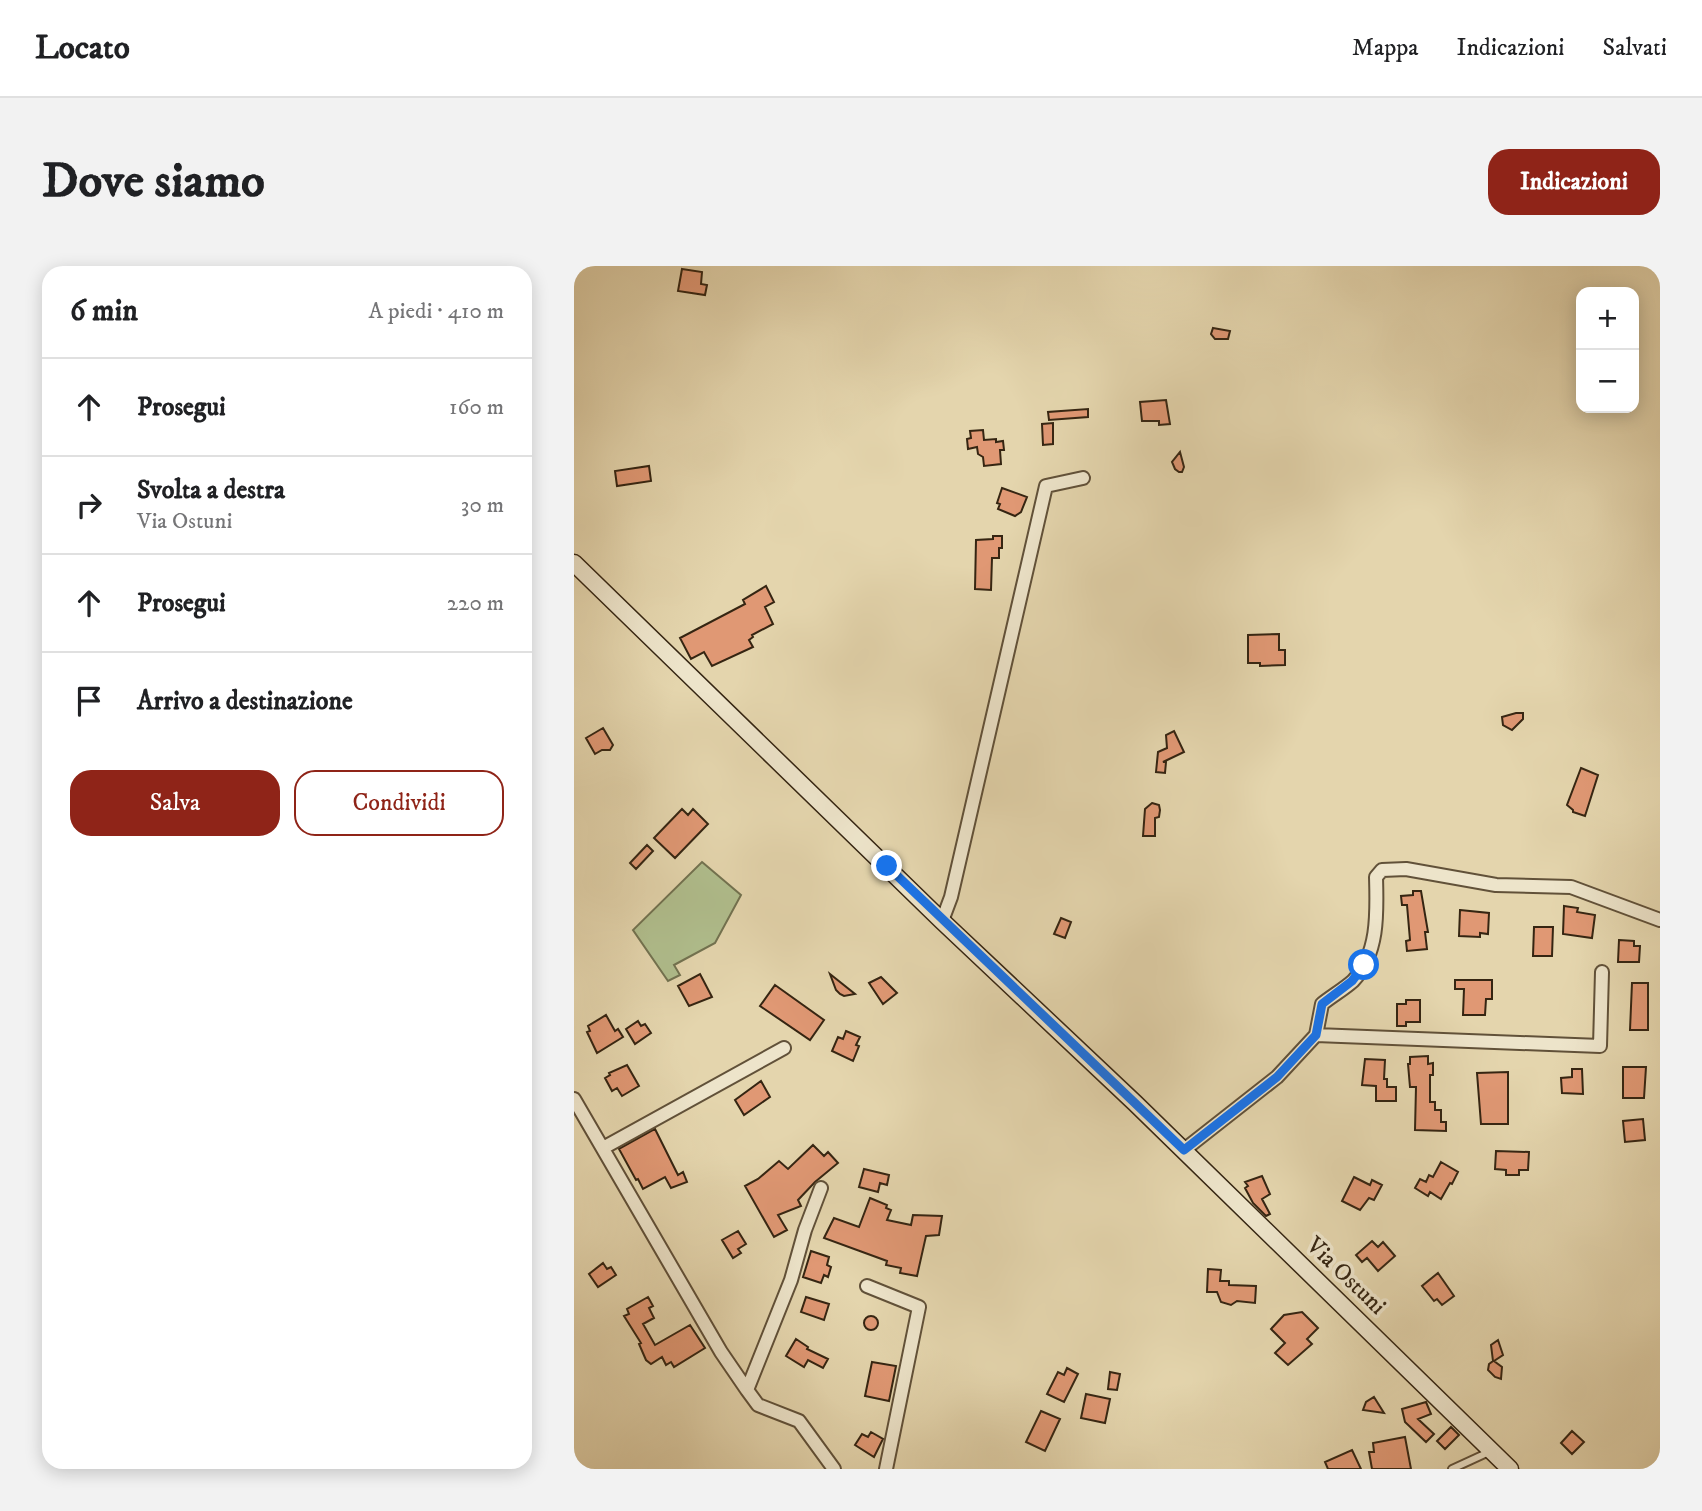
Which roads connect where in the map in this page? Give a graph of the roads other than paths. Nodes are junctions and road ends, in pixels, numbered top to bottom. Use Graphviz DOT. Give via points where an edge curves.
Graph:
graph roads {
  1 [pos="1083,478"];
  2 [pos="574,563"];
  3 [pos="942,920"];
  4 [pos="1660,920"];
  5 [pos="1602,972"];
  6 [pos="1316,1035"];
  7 [pos="784,1048"];
  8 [pos="574,1099"];
  9 [pos="578,1113"];
  10 [pos="603,1148"];
  11 [pos="1184,1150"];
  12 [pos="821,1188"];
  13 [pos="867,1286"];
  14 [pos="747,1390"];
  15 [pos="1492,1451"];
  16 [pos="834,1469"];
  17 [pos="886,1469"];
  18 [pos="1452,1469"];
  19 [pos="1510,1469"];
  1 -- 3 [label="street" via="1046,486"];
  2 -- 3 [label="main road, Via Ostuni"];
  3 -- 11 [label="main road, Via Ostuni"];
  4 -- 6 [label="street" via="1571,887 1496,885 1406,869 1382,870 1376,877 1374,940 1364,965 1352,981 1322,1004"];
  5 -- 6 [label="street" via="1600,1046"];
  6 -- 11 [label="street" via="1277,1077"];
  7 -- 10 [label="street"];
  8 -- 9 [label="street"];
  9 -- 10 [label="street"];
  10 -- 14 [label="street"];
  11 -- 15 [label="main road, Via Ostuni"];
  12 -- 14 [label="street"];
  13 -- 17 [label="street" via="919,1307"];
  14 -- 16 [label="street" via="758,1405 799,1421"];
  15 -- 18 [label="lane"];
  15 -- 19 [label="main road, Via Ostuni"];
}
